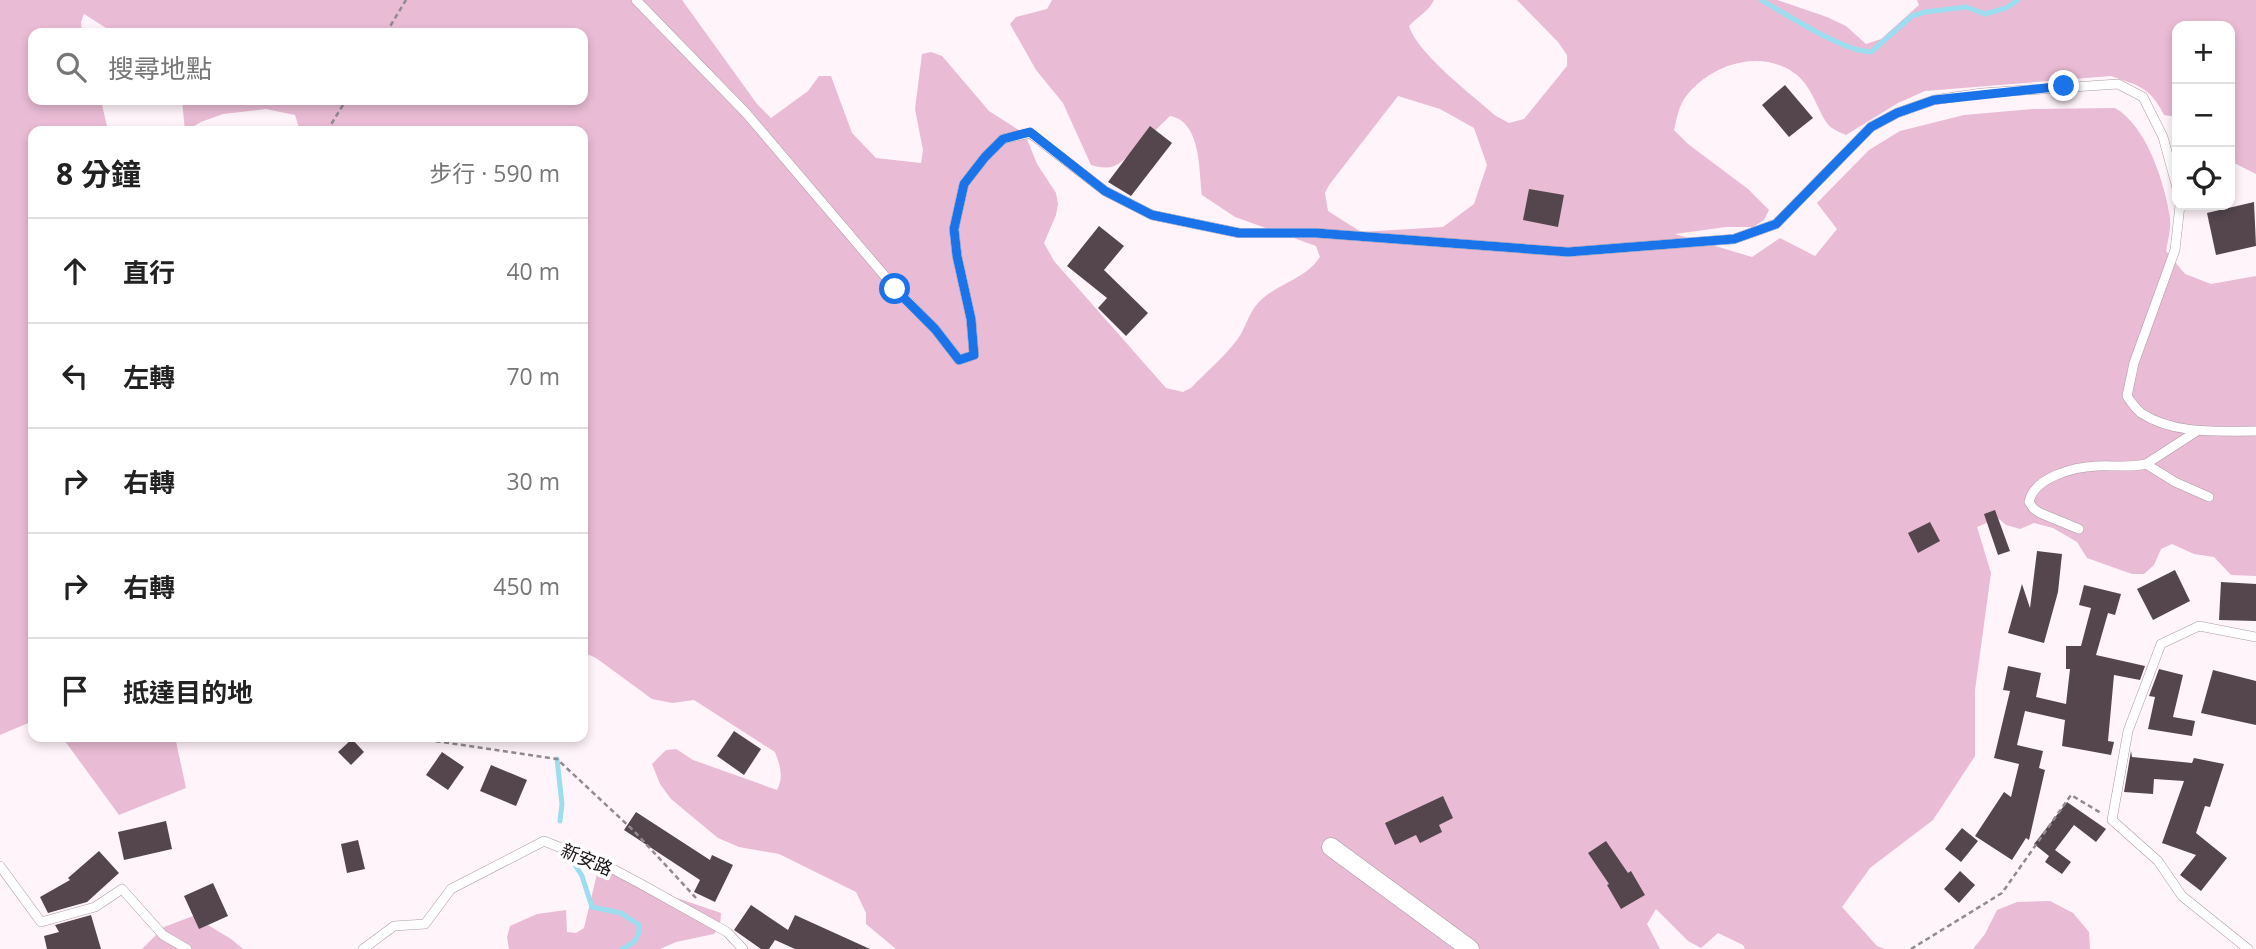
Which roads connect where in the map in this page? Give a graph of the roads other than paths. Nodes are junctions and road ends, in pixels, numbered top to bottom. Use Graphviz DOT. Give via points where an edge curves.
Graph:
graph roads {
  1 [pos="636,0"];
  2 [pos="2172,170"];
  3 [pos="2179,210"];
  4 [pos="2197,431"];
  5 [pos="2256,431"];
  6 [pos="2146,464"];
  7 [pos="2209,497"];
  8 [pos="2078,529"];
  9 [pos="2256,637"];
  10 [pos="1331,847"];
  11 [pos="0,866"];
  12 [pos="187,949"];
  13 [pos="363,949"];
  14 [pos="743,949"];
  15 [pos="1470,949"];
  16 [pos="2248,949"];
  1 -- 2 [label="lane" via="746,113 959,360 974,355 954,229 964,184 1003,139 1030,132 1105,191 1152,215 1196,225 1239,233 1316,233 1568,252 1734,239 1776,224 1871,127 1934,100 1983,93 2118,84 2143,97 2163,137"];
  3 -- 4 [label="lane" via="2175,250 2134,363 2127,396 2140,412"];
  4 -- 5 [label="lane"];
  4 -- 6 [label="lane"];
  6 -- 7 [label="lane"];
  6 -- 8 [label="lane" via="2067,471 2031,492 2029,502 2034,509"];
  9 -- 16 [label="lane" via="2199,626 2161,644 2128,731 2112,820 2158,860 2182,896"];
  10 -- 15 [label="street"];
  11 -- 12 [label="lane" via="41,922 95,907 122,889 163,935"];
  13 -- 14 [label="lane, 新安路" via="394,926 425,923 451,889 544,841 580,852 641,884 727,932"];
}
